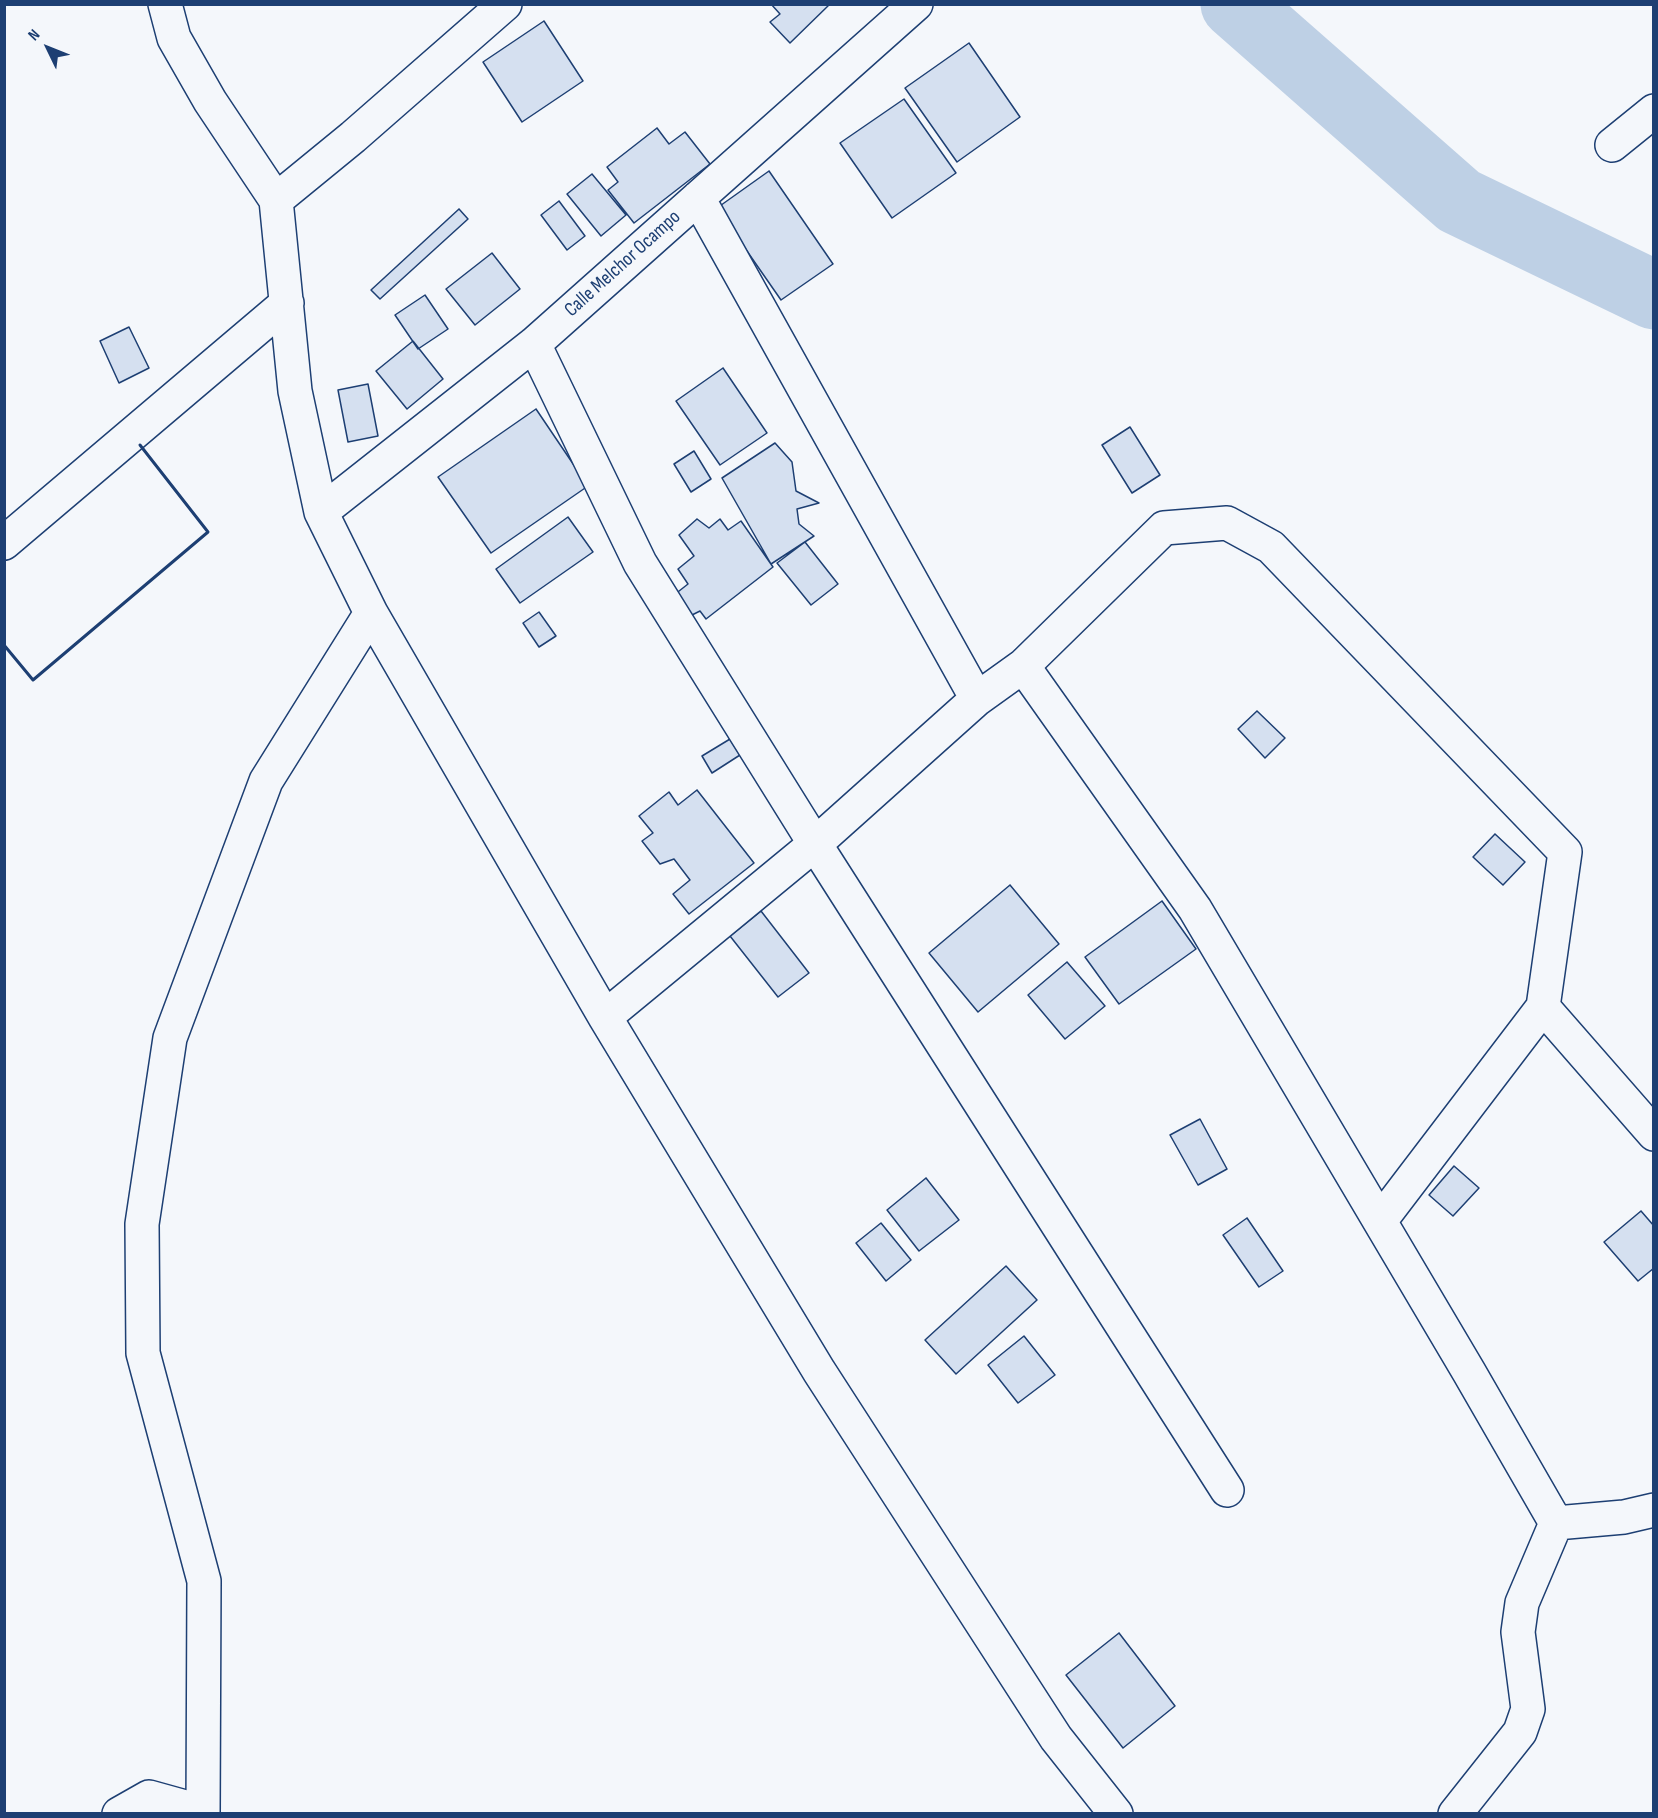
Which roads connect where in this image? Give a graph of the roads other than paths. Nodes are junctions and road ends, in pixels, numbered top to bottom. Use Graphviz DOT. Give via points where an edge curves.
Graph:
graph roads {
  1 [pos="165,4"];
  2 [pos="505,4"];
  3 [pos="916,4"];
  4 [pos="1653,111"];
  5 [pos="1612,145"];
  6 [pos="698,198"];
  7 [pos="276,200"];
  8 [pos="287,303"];
  9 [pos="534,344"];
  10 [pos="321,512"];
  11 [pos="4,543"];
  12 [pos="371,613"];
  13 [pos="1023,666"];
  14 [pos="977,699"];
  15 [pos="815,844"];
  16 [pos="1543,1007"];
  17 [pos="605,1017"];
  18 [pos="1653,1134"];
  19 [pos="1380,1221"];
  20 [pos="1227,1490"];
  21 [pos="1653,1510"];
  22 [pos="1556,1523"];
  23 [pos="203,1813"];
  24 [pos="119,1814"];
  25 [pos="1116,1814"];
  26 [pos="1455,1814"];
  1 -- 7 [label="street" via="174,38"];
  2 -- 7 [label="street"];
  3 -- 6 [label="street, Calle Melchor Ocampo"];
  4 -- 5 [label="street"];
  6 -- 9 [label="street, Calle Melchor Ocampo"];
  6 -- 14 [label="street"];
  7 -- 8 [label="street"];
  8 -- 10 [label="street" via="295,391"];
  8 -- 11 [label="street"];
  9 -- 10 [label="street, Calle Melchor Ocampo"];
  9 -- 15 [label="street" via="640,563"];
  10 -- 12 [label="street"];
  12 -- 17 [label="street"];
  12 -- 23 [label="street" via="261,793 170,1038 142,1224 143,1353 204,1581"];
  13 -- 14 [label="street"];
  13 -- 16 [label="street" via="1164,528 1227,523 1271,547 1565,852"];
  13 -- 19 [label="street" via="1195,909"];
  14 -- 15 [label="street"];
  15 -- 17 [label="street"];
  15 -- 20 [label="street"];
  16 -- 18 [label="street"];
  16 -- 19 [label="street"];
  17 -- 25 [label="street" via="819,1371 1056,1738"];
  19 -- 22 [label="street"];
  21 -- 22 [label="street" via="1624,1517"];
  22 -- 26 [label="street" via="1522,1603 1518,1632 1528,1709 1520,1732"];
  23 -- 24 [label="street" via="149,1797"];
}
